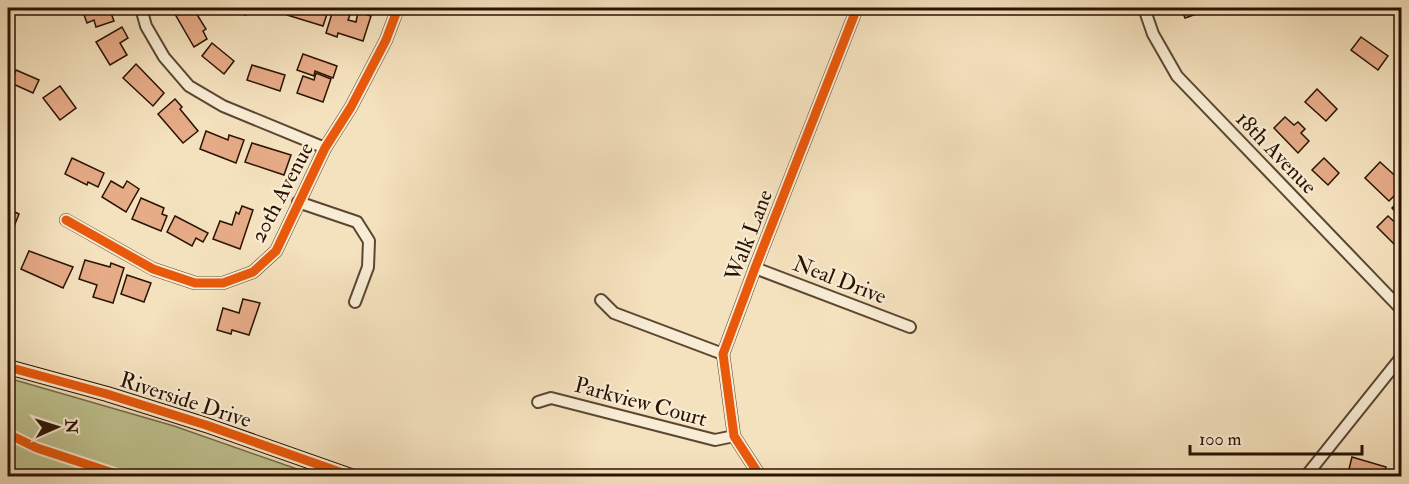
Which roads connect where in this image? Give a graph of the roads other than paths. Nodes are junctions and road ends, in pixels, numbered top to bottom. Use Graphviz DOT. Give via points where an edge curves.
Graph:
graph roads {
  1 [pos="141,8"];
  2 [pos="398,8"];
  3 [pos="857,8"];
  4 [pos="1144,8"];
  5 [pos="325,148"];
  6 [pos="298,202"];
  7 [pos="66,220"];
  8 [pos="755,268"];
  9 [pos="601,300"];
  10 [pos="355,302"];
  11 [pos="1401,310"];
  12 [pos="910,327"];
  13 [pos="723,354"];
  14 [pos="1401,356"];
  15 [pos="8,367"];
  16 [pos="538,402"];
  17 [pos="734,436"];
  18 [pos="351,477"];
  19 [pos="760,477"];
  20 [pos="1306,477"];
  1 -- 5 [label="street" via="146,26 164,57 189,86 223,106"];
  2 -- 5 [label="street, 20th Avenue" via="361,88"];
  3 -- 8 [label="street, Walk Lane"];
  4 -- 11 [label="street, 18th Avenue" via="1177,76"];
  5 -- 6 [label="street, 20th Avenue"];
  6 -- 7 [label="street, 20th Avenue" via="276,251 253,272 222,283 195,283 153,269"];
  6 -- 10 [label="street" via="357,222 369,241 368,267"];
  8 -- 12 [label="street, Neal Drive"];
  8 -- 13 [label="street, Walk Lane"];
  9 -- 13 [label="street" via="614,313"];
  13 -- 17 [label="street, Walk Lane"];
  14 -- 20 [label="street"];
  15 -- 18 [label="main road, Riverside Drive" via="206,424"];
  16 -- 17 [label="street, Parkview Court" via="551,398 715,440"];
  17 -- 19 [label="street, Walk Lane"];
}
